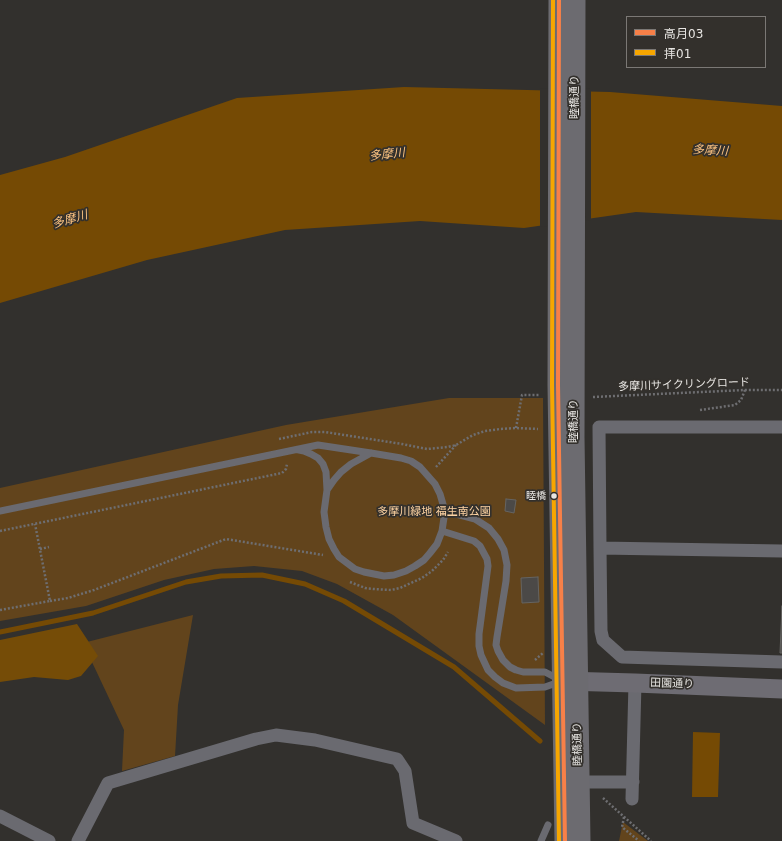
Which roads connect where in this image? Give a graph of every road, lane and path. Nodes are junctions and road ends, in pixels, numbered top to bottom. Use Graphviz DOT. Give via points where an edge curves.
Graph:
graph roads {
  1 [pos="559,0"];
  2 [pos="575,0"];
  3 [pos="560,387"];
  4 [pos="782,390"];
  5 [pos="592,397"];
  6 [pos="782,427"];
  7 [pos="516,428"];
  8 [pos="538,428"];
  9 [pos="284,438"];
  10 [pos="456,445"];
  11 [pos="427,448"];
  12 [pos="295,450"];
  13 [pos="286,452"];
  14 [pos="371,453"];
  15 [pos="438,469"];
  16 [pos="327,490"];
  17 [pos="0,511"];
  18 [pos="445,511"];
  19 [pos="35,524"];
  20 [pos="0,531"];
  21 [pos="442,531"];
  22 [pos="49,547"];
  23 [pos="450,547"];
  24 [pos="600,548"];
  25 [pos="40,549"];
  26 [pos="782,551"];
  27 [pos="325,558"];
  28 [pos="349,581"];
  29 [pos="50,601"];
  30 [pos="0,610"];
  31 [pos="547,648"];
  32 [pos="532,662"];
  33 [pos="782,662"];
  34 [pos="570,681"];
  35 [pos="635,683"];
  36 [pos="782,689"];
  37 [pos="579,782"];
  38 [pos="633,782"];
  39 [pos="601,797"];
  40 [pos="632,799"];
  41 [pos="0,816"];
  42 [pos="624,816"];
  43 [pos="548,826"];
  44 [pos="49,841"];
  45 [pos="78,841"];
  46 [pos="456,841"];
  47 [pos="541,841"];
  48 [pos="565,841"];
  49 [pos="580,841"];
  50 [pos="639,841"];
  51 [pos="651,841"];
  1 -- 3 [label="main road, 睦橋通り"];
  2 -- 3 [label="main road, 睦橋通り"];
  3 -- 7 [label="path" via="522,395"];
  3 -- 34 [label="main road, 睦橋通り"];
  4 -- 5 [label="path, 多摩川サイクリングロード"];
  6 -- 24 [label="street" via="599,427"];
  7 -- 8 [label="path"];
  7 -- 10 [label="path" via="485,431"];
  9 -- 13 [label="path"];
  10 -- 11 [label="path"];
  10 -- 15 [label="path" via="436,467"];
  12 -- 13 [label="lane"];
  12 -- 14 [label="lane" via="318,445"];
  12 -- 16 [label="lane" via="304,451 318,458 323,464"];
  13 -- 17 [label="lane"];
  13 -- 19 [label="path" via="288,462 282,473"];
  14 -- 16 [label="lane" via="341,472"];
  14 -- 18 [label="lane" via="412,461 420,467 435,484"];
  16 -- 21 [label="lane" via="324,512 329,539 339,557 355,569 384,576 406,571 424,560 437,544"];
  18 -- 21 [label="lane"];
  18 -- 34 [label="lane" via="475,520 489,528 504,550 507,565 506,581 496,645 503,660 516,670 545,672"];
  19 -- 20 [label="path"];
  19 -- 25 [label="path"];
  21 -- 34 [label="lane" via="474,541 487,559 479,646 488,670 503,683 516,688 545,687"];
  22 -- 25 [label="path"];
  23 -- 28 [label="path" via="443,560 432,571 400,588 365,588"];
  24 -- 26 [label="street"];
  24 -- 33 [label="street" via="601,631 603,640 622,657"];
  25 -- 29 [label="path"];
  27 -- 29 [label="path" via="322,554 226,540 94,590"];
  29 -- 30 [label="path"];
  31 -- 32 [label="path"];
  34 -- 35 [label="street, 田園通り"];
  34 -- 37 [label="main road, 睦橋通り" via="577,717"];
  34 -- 48 [label="main road, 睦橋通り"];
  35 -- 36 [label="street, 田園通り"];
  35 -- 38 [label="street"];
  37 -- 38 [label="street"];
  37 -- 49 [label="main road, 睦橋通り"];
  38 -- 40 [label="street"];
  39 -- 42 [label="path"];
  41 -- 44 [label="street"];
  42 -- 50 [label="path" via="622,827"];
  42 -- 51 [label="path"];
  43 -- 47 [label="lane"];
  45 -- 46 [label="street" via="108,783 276,735 315,740 397,759 405,771 413,823"];
}
